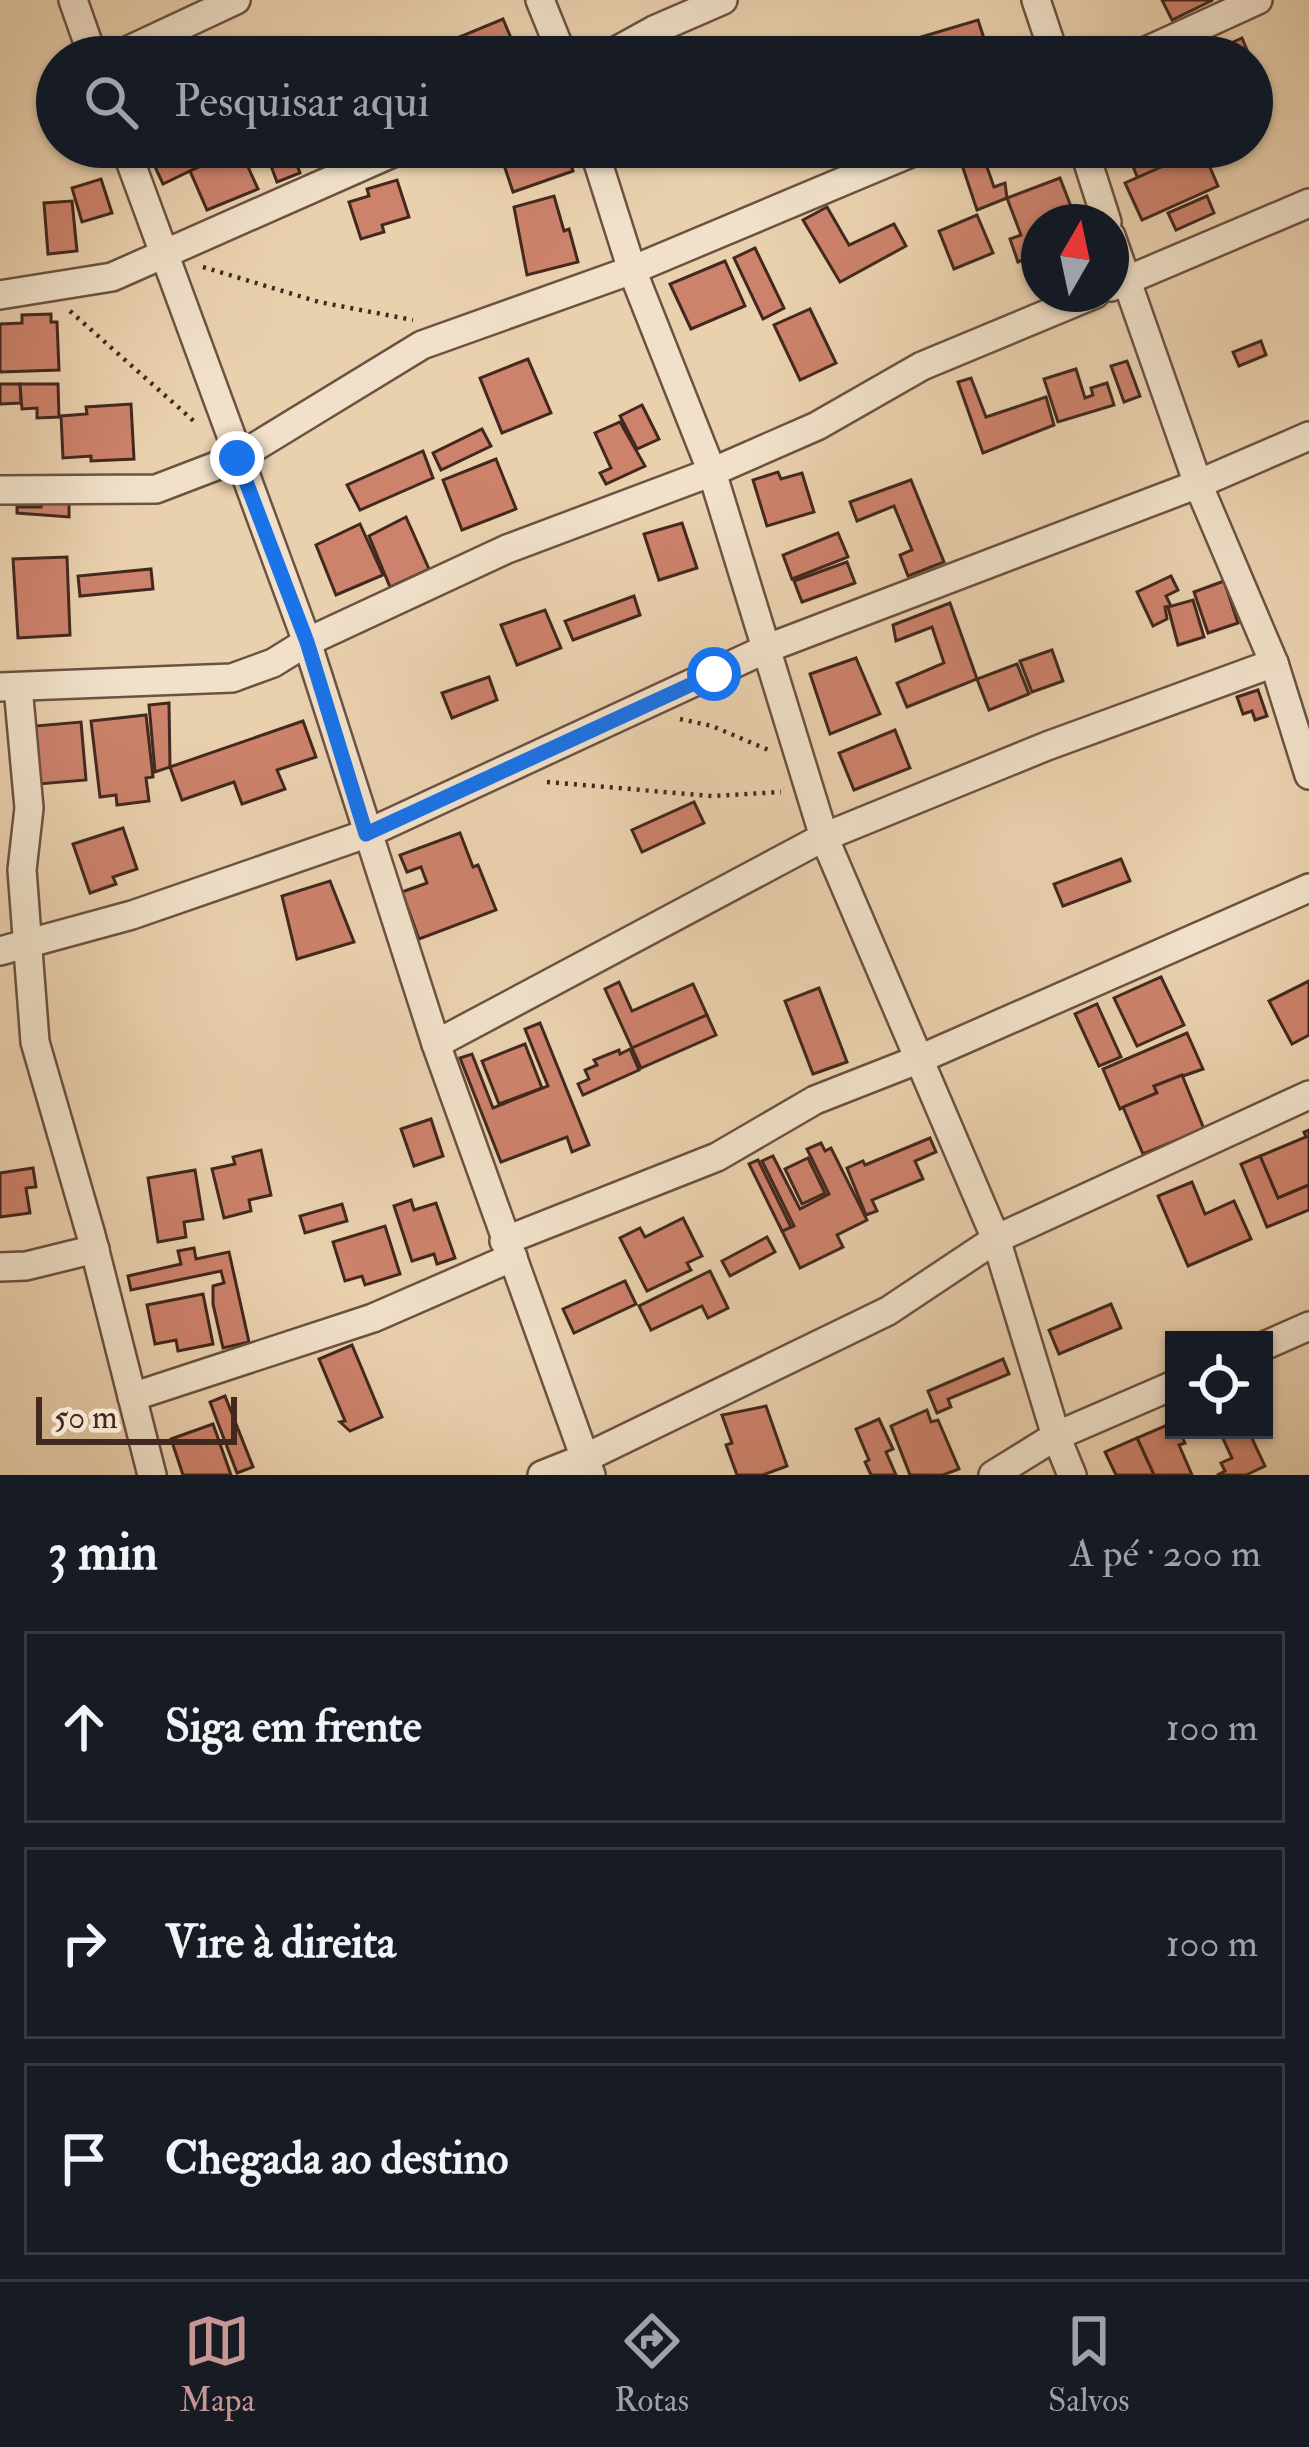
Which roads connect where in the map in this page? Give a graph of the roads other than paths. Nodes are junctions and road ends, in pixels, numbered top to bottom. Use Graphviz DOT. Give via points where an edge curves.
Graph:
graph roads {
  1 [pos="73,0"];
  2 [pos="236,0"];
  3 [pos="540,0"];
  4 [pos="723,0"];
  5 [pos="1036,0"];
  6 [pos="1258,0"];
  7 [pos="86,36"];
  8 [pos="159,36"];
  9 [pos="555,36"];
  10 [pos="643,36"];
  11 [pos="1047,36"];
  12 [pos="1179,36"];
  13 [pos="132,168"];
  14 [pos="357,168"];
  15 [pos="600,168"];
  16 [pos="875,168"];
  17 [pos="1090,168"];
  18 [pos="1309,203"];
  19 [pos="1101,204"];
  20 [pos="161,252"];
  21 [pos="632,270"];
  22 [pos="1129,279"];
  23 [pos="0,295"];
  24 [pos="1052,312"];
  25 [pos="1129,312"];
  26 [pos="1309,436"];
  27 [pos="237,458"];
  28 [pos="712,472"];
  29 [pos="1198,484"];
  30 [pos="0,490"];
  31 [pos="307,642"];
  32 [pos="767,648"];
  33 [pos="1274,663"];
  34 [pos="9,687"];
  35 [pos="1297,688"];
  36 [pos="1309,775"];
  37 [pos="366,834"];
  38 [pos="824,837"];
  39 [pos="1309,888"];
  40 [pos="30,943"];
  41 [pos="0,951"];
  42 [pos="436,1044"];
  43 [pos="922,1058"];
  44 [pos="1309,1096"];
  45 [pos="996,1239"];
  46 [pos="508,1249"];
  47 [pos="94,1250"];
  48 [pos="0,1267"];
  49 [pos="1309,1326"];
  50 [pos="1273,1342"];
  51 [pos="1165,1389"];
  52 [pos="133,1397"];
  53 [pos="1056,1436"];
  54 [pos="588,1467"];
  55 [pos="152,1475"];
  56 [pos="542,1475"];
  57 [pos="993,1475"];
  58 [pos="1072,1475"];
  1 -- 7 [label="street"];
  2 -- 8 [label="street"];
  3 -- 9 [label="street"];
  4 -- 10 [label="street"];
  5 -- 11 [label="street"];
  6 -- 12 [label="street"];
  13 -- 20 [label="street"];
  14 -- 20 [label="street"];
  15 -- 21 [label="street"];
  16 -- 21 [label="street"];
  17 -- 19 [label="street"];
  18 -- 22 [label="street"];
  20 -- 23 [label="street" via="112,277"];
  20 -- 27 [label="street"];
  21 -- 27 [label="street" via="422,345"];
  21 -- 28 [label="street"];
  24 -- 28 [label="street" via="922,366 817,426"];
  25 -- 29 [label="street"];
  26 -- 29 [label="street"];
  27 -- 30 [label="street" via="156,489"];
  27 -- 31 [label="street"];
  28 -- 31 [label="street" via="507,549"];
  28 -- 32 [label="street"];
  29 -- 32 [label="street"];
  29 -- 33 [label="street"];
  31 -- 34 [label="street" via="232,678"];
  31 -- 37 [label="street"];
  32 -- 37 [label="street"];
  32 -- 38 [label="street"];
  33 -- 35 [label="street"];
  33 -- 38 [label="street"];
  34 -- 40 [label="street" via="28,808 22,870"];
  35 -- 36 [label="street"];
  37 -- 40 [label="street"];
  37 -- 42 [label="street"];
  38 -- 42 [label="street"];
  38 -- 43 [label="street"];
  39 -- 43 [label="street"];
  40 -- 41 [label="street"];
  40 -- 47 [label="street" via="35,1042"];
  42 -- 46 [label="street"];
  43 -- 45 [label="street"];
  43 -- 46 [label="street" via="814,1100 717,1157"];
  44 -- 45 [label="street"];
  45 -- 53 [label="street"];
  45 -- 54 [label="street" via="888,1311"];
  46 -- 52 [label="street" via="373,1318"];
  46 -- 54 [label="street"];
  47 -- 48 [label="street"];
  47 -- 52 [label="street"];
  49 -- 50 [label="street"];
  51 -- 53 [label="street"];
  52 -- 55 [label="street"];
  53 -- 57 [label="street"];
  53 -- 58 [label="street"];
  54 -- 56 [label="street"];
}
